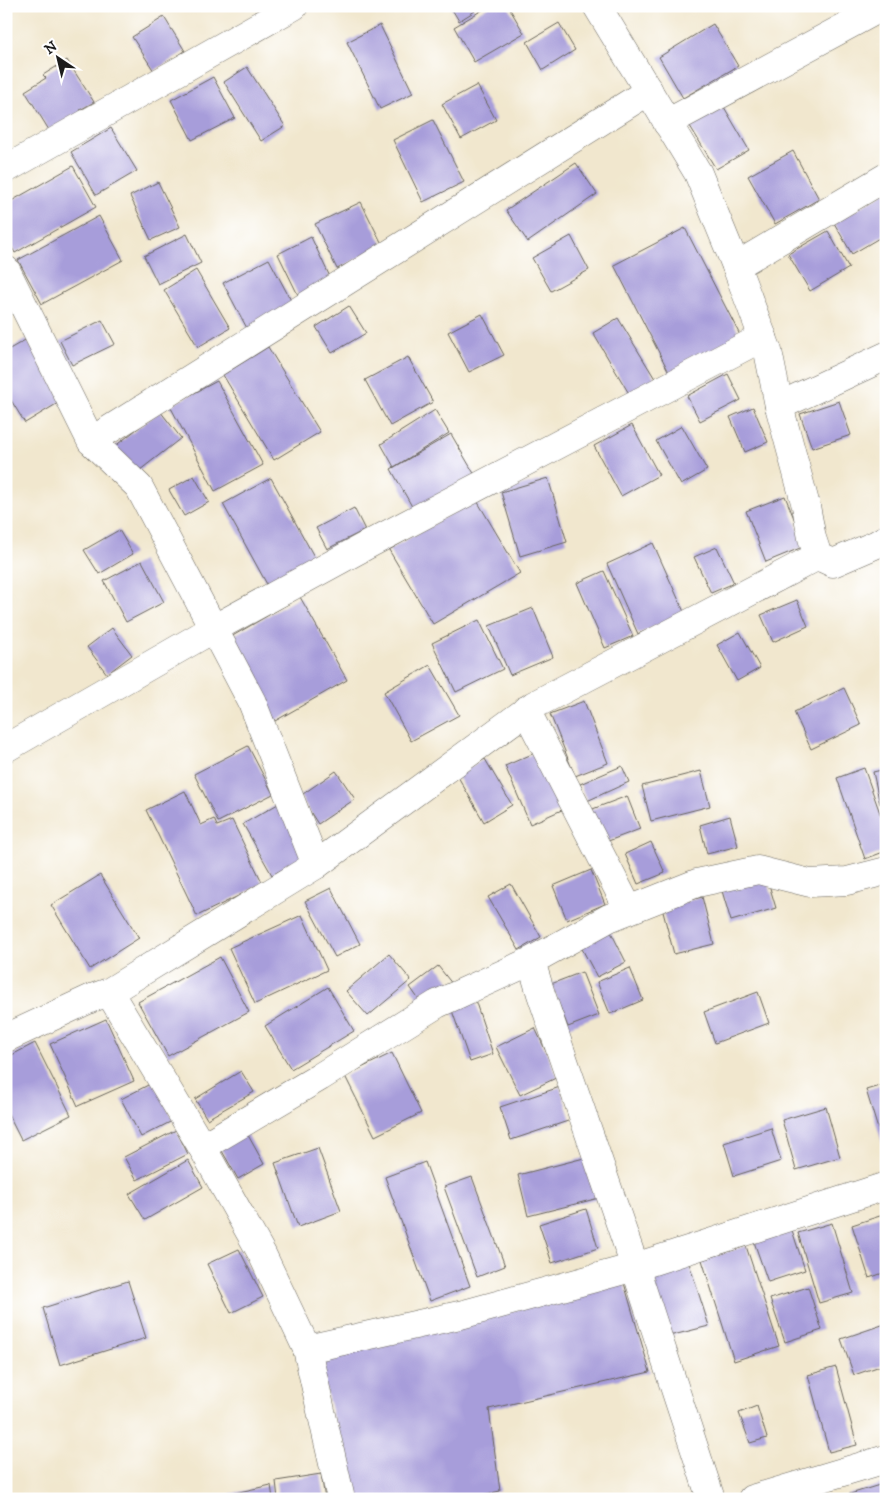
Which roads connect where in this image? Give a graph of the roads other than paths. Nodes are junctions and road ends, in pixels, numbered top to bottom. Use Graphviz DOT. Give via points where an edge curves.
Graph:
graph roads {
  1 [pos="294,6"];
  2 [pos="597,6"];
  3 [pos="884,6"];
  4 [pos="649,91"];
  5 [pos="667,122"];
  6 [pos="6,169"];
  7 [pos="886,177"];
  8 [pos="736,266"];
  9 [pos="6,270"];
  10 [pos="762,337"];
  11 [pos="886,356"];
  12 [pos="779,406"];
  13 [pos="91,441"];
  14 [pos="886,538"];
  15 [pos="818,556"];
  16 [pos="213,629"];
  17 [pos="526,710"];
  18 [pos="6,748"];
  19 [pos="316,865"];
  20 [pos="886,871"];
  21 [pos="628,910"];
  22 [pos="531,961"];
  23 [pos="109,992"];
  24 [pos="6,1038"];
  25 [pos="202,1147"];
  26 [pos="886,1186"];
  27 [pos="635,1267"];
  28 [pos="307,1349"];
  29 [pos="886,1459"];
  30 [pos="341,1499"];
  31 [pos="711,1499"];
  32 [pos="752,1499"];
  1 -- 6 [label="street"];
  2 -- 4 [label="street"];
  3 -- 5 [label="street"];
  4 -- 5 [label="street"];
  4 -- 13 [label="street"];
  5 -- 8 [label="street" via="698,173"];
  7 -- 8 [label="street"];
  8 -- 10 [label="street"];
  9 -- 13 [label="street"];
  10 -- 12 [label="street"];
  10 -- 16 [label="street"];
  11 -- 12 [label="street"];
  12 -- 15 [label="street"];
  13 -- 16 [label="street" via="139,487"];
  14 -- 15 [label="street" via="833,563"];
  15 -- 17 [label="street"];
  16 -- 18 [label="street"];
  16 -- 19 [label="street" via="252,702"];
  17 -- 19 [label="street"];
  17 -- 21 [label="street"];
  19 -- 23 [label="street"];
  20 -- 21 [label="street" via="846,881 810,883 758,870 697,883"];
  21 -- 22 [label="street"];
  22 -- 25 [label="street" via="437,1004"];
  22 -- 27 [label="street"];
  23 -- 24 [label="street"];
  23 -- 25 [label="street"];
  25 -- 28 [label="street" via="262,1254"];
  26 -- 27 [label="street"];
  27 -- 28 [label="street" via="464,1314"];
  27 -- 31 [label="street"];
  28 -- 30 [label="street"];
  29 -- 32 [label="street"];
}
